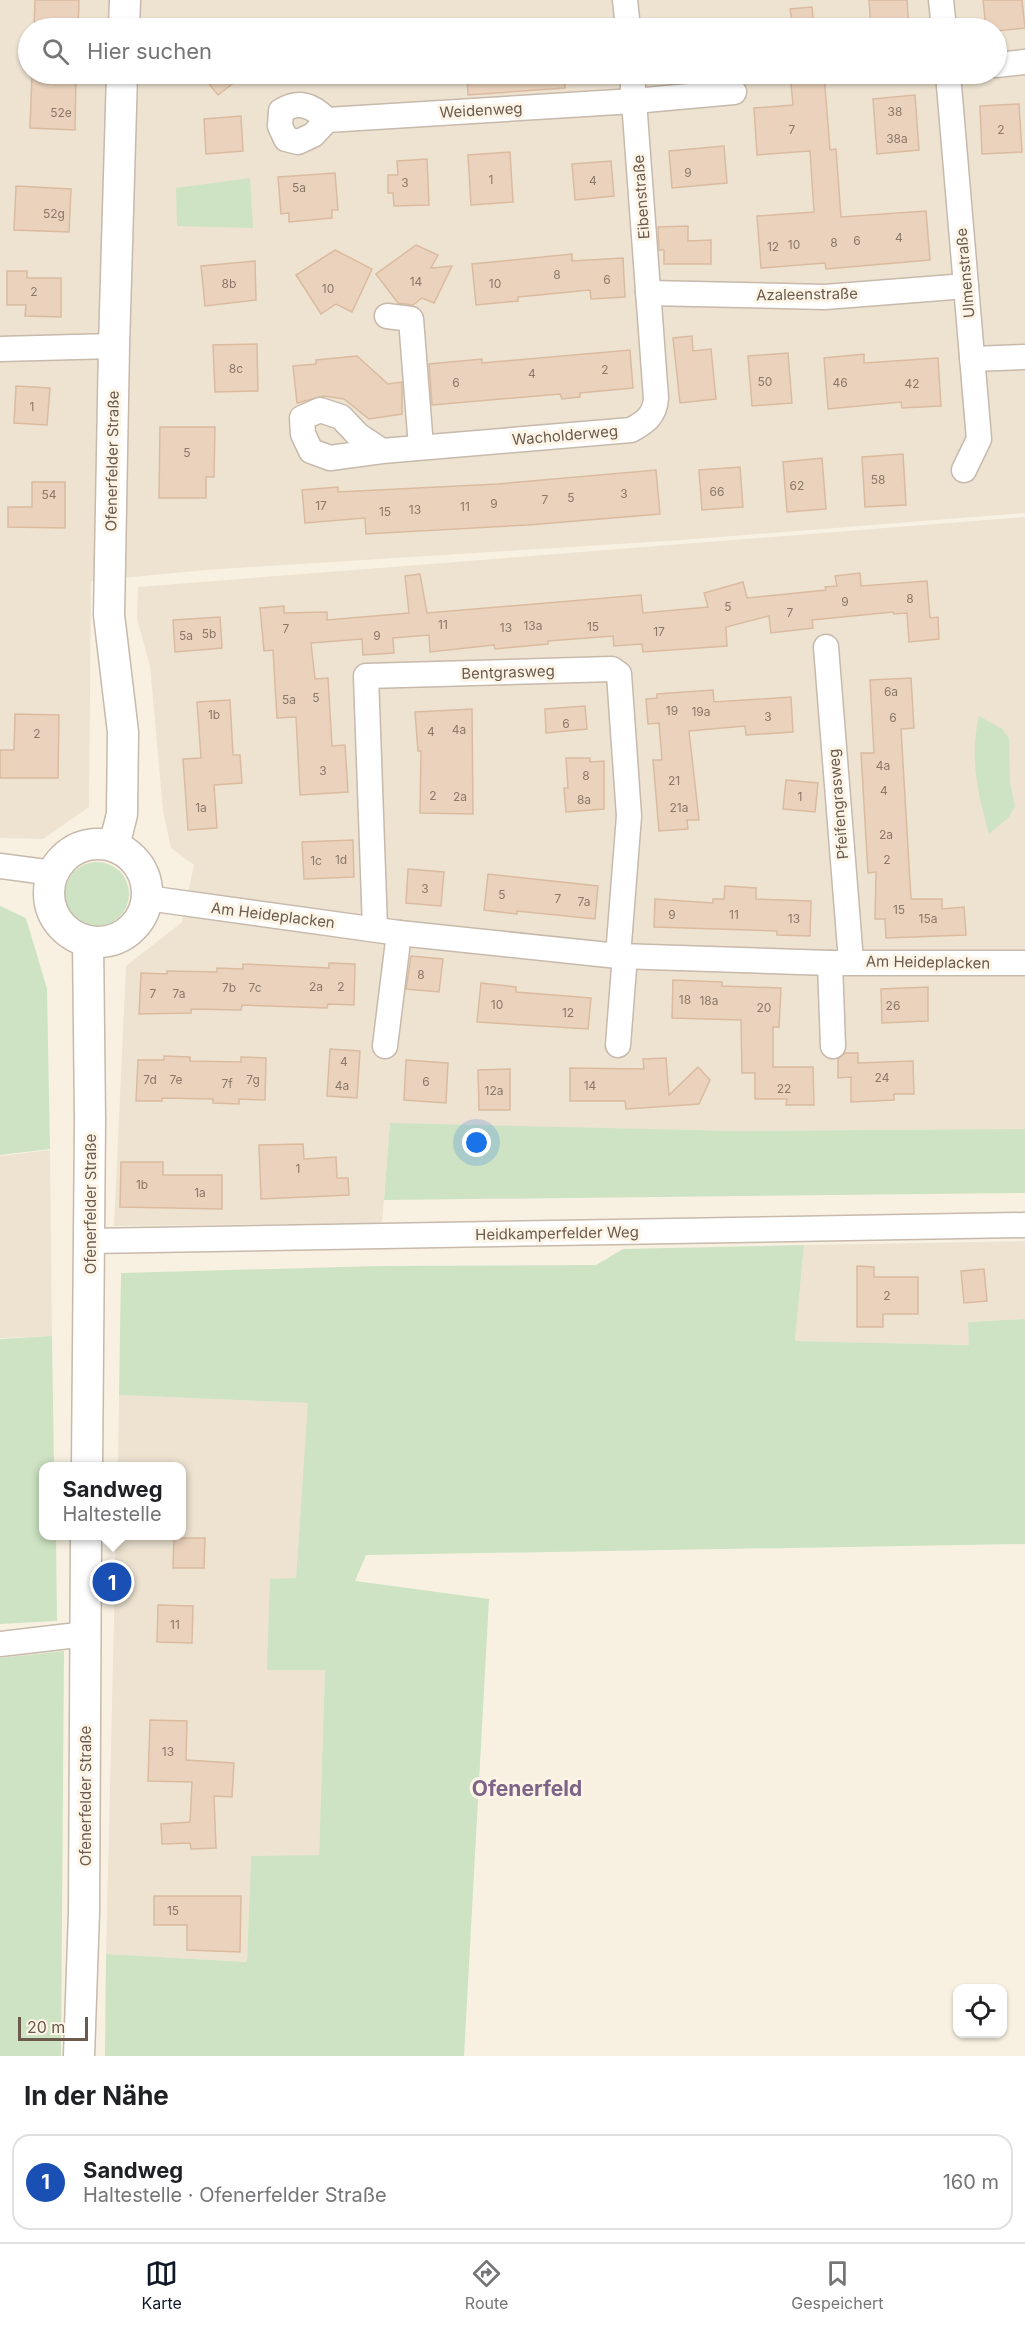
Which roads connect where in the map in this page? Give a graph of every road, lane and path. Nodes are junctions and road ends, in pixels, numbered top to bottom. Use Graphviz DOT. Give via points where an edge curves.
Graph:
graph roads {
  1 [pos="125,0"];
  2 [pos="625,0"];
  3 [pos="941,0"];
  4 [pos="124,18"];
  5 [pos="627,18"];
  6 [pos="943,18"];
  7 [pos="1025,62"];
  8 [pos="1007,64"];
  9 [pos="122,84"];
  10 [pos="633,84"];
  11 [pos="949,84"];
  12 [pos="734,92"];
  13 [pos="634,101"];
  14 [pos="327,120"];
  15 [pos="966,286"];
  16 [pos="648,293"];
  17 [pos="387,316"];
  18 [pos="114,346"];
  19 [pos="0,348"];
  20 [pos="1025,357"];
  21 [pos="972,359"];
  22 [pos="421,447"];
  23 [pos="382,451"];
  24 [pos="964,470"];
  25 [pos="826,647"];
  26 [pos="114,846"];
  27 [pos="0,866"];
  28 [pos="53,873"];
  29 [pos="147,898"];
  30 [pos="375,928"];
  31 [pos="399,933"];
  32 [pos="88,941"];
  33 [pos="622,956"];
  34 [pos="841,962"];
  35 [pos="1025,963"];
  36 [pos="618,1045"];
  37 [pos="385,1046"];
  38 [pos="833,1046"];
  39 [pos="1025,1225"];
  40 [pos="90,1241"];
  41 [pos="87,1462"];
  42 [pos="86,1540"];
  43 [pos="86,1634"];
  44 [pos="0,1644"];
  45 [pos="79,2056"];
  1 -- 4 [label="street"];
  2 -- 5 [label="street"];
  3 -- 6 [label="street"];
  7 -- 8 [label="street"];
  9 -- 18 [label="street, Ofenerfelder Straße"];
  10 -- 13 [label="street, Eibenstraße"];
  11 -- 15 [label="street, Ulmenstraße"];
  12 -- 13 [label="street"];
  13 -- 14 [label="street, Weidenweg"];
  13 -- 16 [label="street, Eibenstraße"];
  15 -- 16 [label="street, Azaleenstraße" via="825,297"];
  15 -- 21 [label="street, Ulmenstraße"];
  16 -- 22 [label="street, Wacholderweg" via="656,398 649,420 632,429"];
  17 -- 22 [label="street" via="411,319"];
  18 -- 19 [label="street"];
  18 -- 26 [label="street, Ofenerfelder Straße" via="109,615 123,732 122,814"];
  20 -- 21 [label="street"];
  21 -- 24 [label="street, Ulmenstraße" via="979,439"];
  22 -- 23 [label="street, Wacholderweg"];
  25 -- 34 [label="street, Pfeifengrasweg"];
  26 -- 28 [label="street" via="85,845 66,856"];
  26 -- 29 [label="street" via="136,861 145,879"];
  27 -- 28 [label="street"];
  28 -- 32 [label="street" via="50,901 54,915 63,927"];
  29 -- 30 [label="street, Am Heideplacken"];
  29 -- 32 [label="street" via="136,923 126,933 101,942"];
  30 -- 31 [label="street, Am Heideplacken"];
  30 -- 33 [label="street, Bentgrasweg" via="366,676 612,669 619,674 629,816"];
  31 -- 33 [label="street, Am Heideplacken"];
  31 -- 37 [label="street"];
  32 -- 40 [label="street, Ofenerfelder Straße"];
  33 -- 34 [label="street, Am Heideplacken"];
  33 -- 36 [label="street"];
  34 -- 35 [label="street, Am Heideplacken"];
  34 -- 38 [label="street"];
  39 -- 40 [label="street, Heidkamperfelder Weg"];
  40 -- 41 [label="street, Ofenerfelder Straße"];
  42 -- 43 [label="street, Ofenerfelder Straße"];
  43 -- 44 [label="street"];
  43 -- 45 [label="street, Ofenerfelder Straße"];
}
